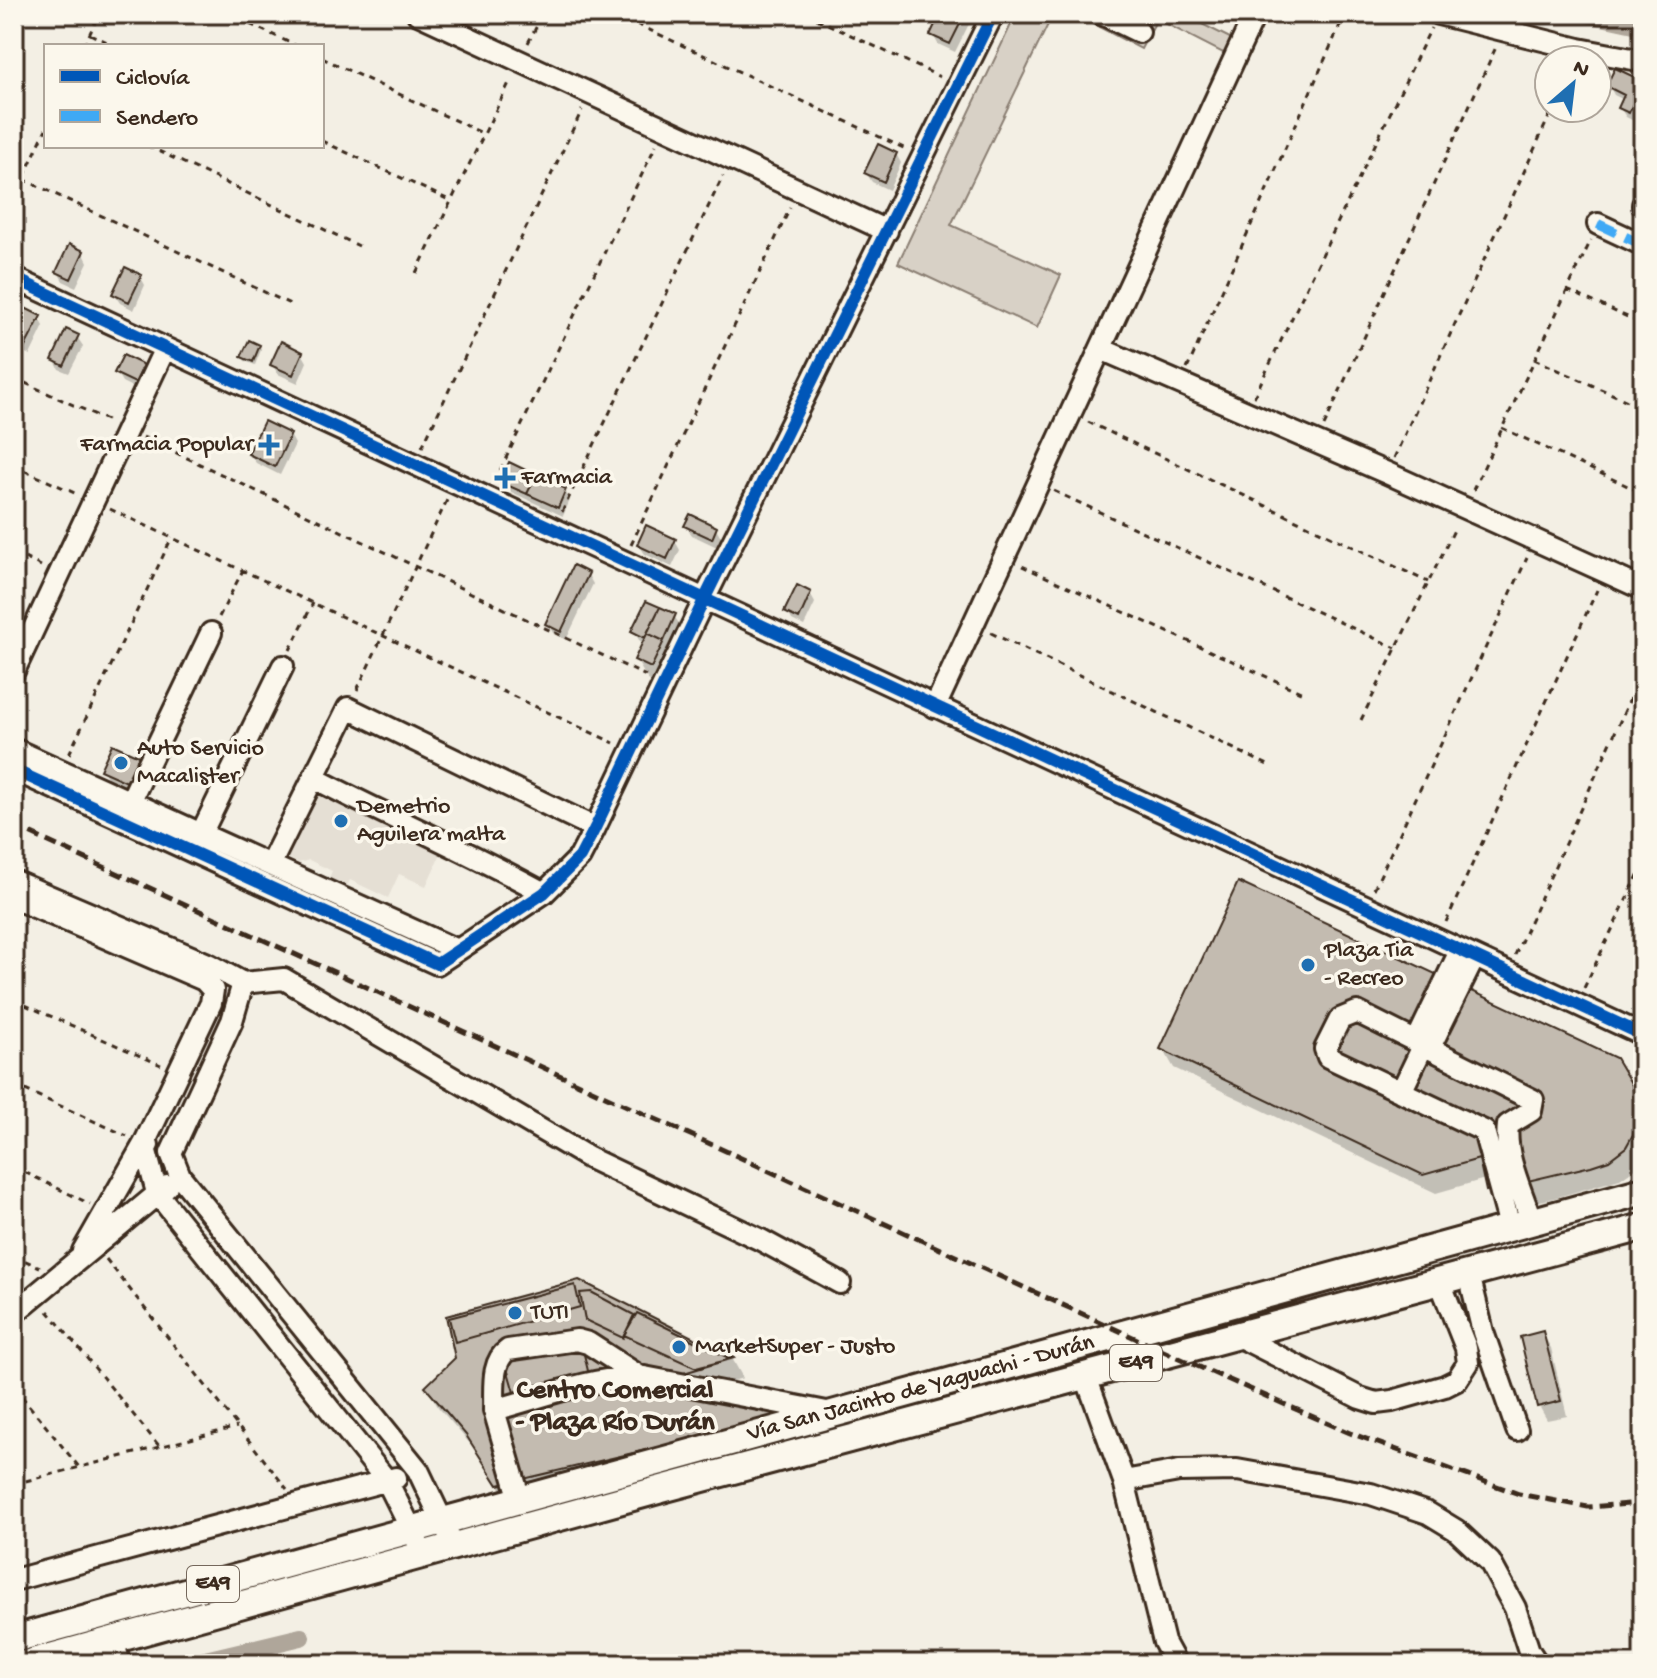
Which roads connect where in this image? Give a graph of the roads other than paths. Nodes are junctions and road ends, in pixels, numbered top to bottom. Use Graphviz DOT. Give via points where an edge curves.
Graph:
graph roads {
  1 [pos="418,14"];
  2 [pos="993,14"];
  3 [pos="1102,14"];
  4 [pos="1255,14"];
  5 [pos="1434,21"];
  6 [pos="1139,32"];
  7 [pos="1643,61"];
  8 [pos="1598,224"];
  9 [pos="887,231"];
  10 [pos="1643,245"];
  11 [pos="14,278"];
  12 [pos="165,348"];
  13 [pos="1101,349"];
  14 [pos="321,398"];
  15 [pos="312,417"];
  16 [pos="1643,589"];
  17 [pos="704,600"];
  18 [pos="211,633"];
  19 [pos="283,666"];
  20 [pos="14,671"];
  21 [pos="935,707"];
  22 [pos="14,749"];
  23 [pos="14,770"];
  24 [pos="314,778"];
  25 [pos="130,802"];
  26 [pos="595,828"];
  27 [pos="201,834"];
  28 [pos="270,865"];
  29 [pos="14,881"];
  30 [pos="544,893"];
  31 [pos="14,898"];
  32 [pos="457,950"];
  33 [pos="1467,955"];
  34 [pos="243,983"];
  35 [pos="1643,1035"];
  36 [pos="1424,1044"];
  37 [pos="1401,1092"];
  38 [pos="1508,1125"];
  39 [pos="1484,1131"];
  40 [pos="144,1144"];
  41 [pos="171,1153"];
  42 [pos="180,1176"];
  43 [pos="1641,1187"];
  44 [pos="157,1193"];
  45 [pos="1520,1223"];
  46 [pos="1643,1227"];
  47 [pos="87,1253"];
  48 [pos="1469,1274"];
  49 [pos="1440,1282"];
  50 [pos="840,1283"];
  51 [pos="14,1313"];
  52 [pos="1238,1336"];
  53 [pos="639,1376"];
  54 [pos="1086,1377"];
  55 [pos="494,1410"];
  56 [pos="832,1413"];
  57 [pos="1517,1430"];
  58 [pos="418,1470"];
  59 [pos="387,1481"];
  60 [pos="1124,1481"];
  61 [pos="520,1500"];
  62 [pos="443,1521"];
  63 [pos="412,1530"];
  64 [pos="454,1546"];
  65 [pos="422,1555"];
  66 [pos="14,1580"];
  67 [pos="14,1639"];
  68 [pos="116,1652"];
  69 [pos="1535,1660"];
  70 [pos="32,1663"];
  71 [pos="1176,1664"];
  1 -- 9 [label="street"];
  2 -- 9 [label="street"];
  3 -- 6 [label="street"];
  4 -- 13 [label="street"];
  5 -- 7 [label="street" via="1504,29"];
  8 -- 10 [label="street"];
  9 -- 17 [label="street"];
  11 -- 12 [label="street"];
  12 -- 15 [label="street"];
  12 -- 20 [label="street"];
  13 -- 16 [label="street"];
  13 -- 21 [label="street"];
  14 -- 15 [label="street"];
  15 -- 17 [label="street"];
  17 -- 21 [label="street"];
  17 -- 26 [label="street"];
  18 -- 25 [label="street"];
  19 -- 27 [label="street"];
  21 -- 33 [label="street" via="1271,855"];
  22 -- 25 [label="street"];
  23 -- 32 [label="street" via="437,964"];
  24 -- 26 [label="street" via="348,708"];
  24 -- 28 [label="street"];
  24 -- 30 [label="street"];
  25 -- 27 [label="street"];
  26 -- 30 [label="street" via="580,857"];
  27 -- 28 [label="street"];
  28 -- 32 [label="street"];
  29 -- 34 [label="street"];
  30 -- 32 [label="street"];
  31 -- 40 [label="street" via="204,980 213,990"];
  33 -- 35 [label="street"];
  33 -- 36 [label="street"];
  34 -- 41 [label="street" via="232,1021"];
  34 -- 50 [label="street" via="284,979 589,1158"];
  36 -- 37 [label="street"];
  36 -- 37 [label="street" via="1353,1012 1340,1019 1325,1049 1328,1057"];
  36 -- 38 [label="street" via="1533,1100 1531,1111"];
  37 -- 39 [label="street"];
  38 -- 39 [label="street"];
  38 -- 45 [label="street"];
  39 -- 45 [label="street"];
  40 -- 41 [label="street"];
  40 -- 44 [label="street"];
  40 -- 47 [label="street"];
  41 -- 42 [label="street"];
  42 -- 44 [label="street"];
  42 -- 58 [label="street"];
  43 -- 45 [label="main road, Vía San Jacinto de Yaguachi - Durán / E49"];
  44 -- 47 [label="street"];
  44 -- 59 [label="street"];
  45 -- 56 [label="main road, Vía San Jacinto de Yaguachi - Durán / E49"];
  46 -- 48 [label="main road, Vía San Jacinto de Yaguachi - Durán / E49"];
  47 -- 51 [label="street"];
  48 -- 49 [label="main road, Vía San Jacinto de Yaguachi - Durán / E49"];
  48 -- 57 [label="street"];
  49 -- 52 [label="main road, Vía San Jacinto de Yaguachi - Durán / E49"];
  49 -- 52 [label="street" via="1468,1363 1457,1380 1392,1401 1360,1398"];
  52 -- 54 [label="main road, Vía San Jacinto de Yaguachi - Durán / E49"];
  53 -- 55 [label="street" via="610,1378"];
  53 -- 55 [label="street" via="577,1340 508,1350 497,1364"];
  53 -- 56 [label="street"];
  54 -- 60 [label="street"];
  54 -- 64 [label="main road, Vía San Jacinto de Yaguachi - Durán / E49"];
  55 -- 61 [label="street"];
  56 -- 61 [label="main road, Vía San Jacinto de Yaguachi - Durán / E49"];
  58 -- 59 [label="street"];
  58 -- 62 [label="street"];
  59 -- 63 [label="street"];
  59 -- 66 [label="street"];
  60 -- 69 [label="street" via="1179,1471 1237,1470 1371,1494 1428,1513 1456,1530 1490,1562"];
  60 -- 71 [label="street" via="1164,1642"];
  61 -- 62 [label="main road, Vía San Jacinto de Yaguachi - Durán / E49"];
  62 -- 63 [label="main road, Vía San Jacinto de Yaguachi - Durán / E49"];
  62 -- 64 [label="street"];
  63 -- 65 [label="street"];
  63 -- 67 [label="main road, Vía San Jacinto de Yaguachi - Durán / E49"];
  64 -- 65 [label="main road, Vía San Jacinto de Yaguachi - Durán / E49"];
  65 -- 68 [label="main road, Vía San Jacinto de Yaguachi - Durán / E49"];
  68 -- 70 [label="main road, Vía San Jacinto de Yaguachi - Durán / E49"];
}
